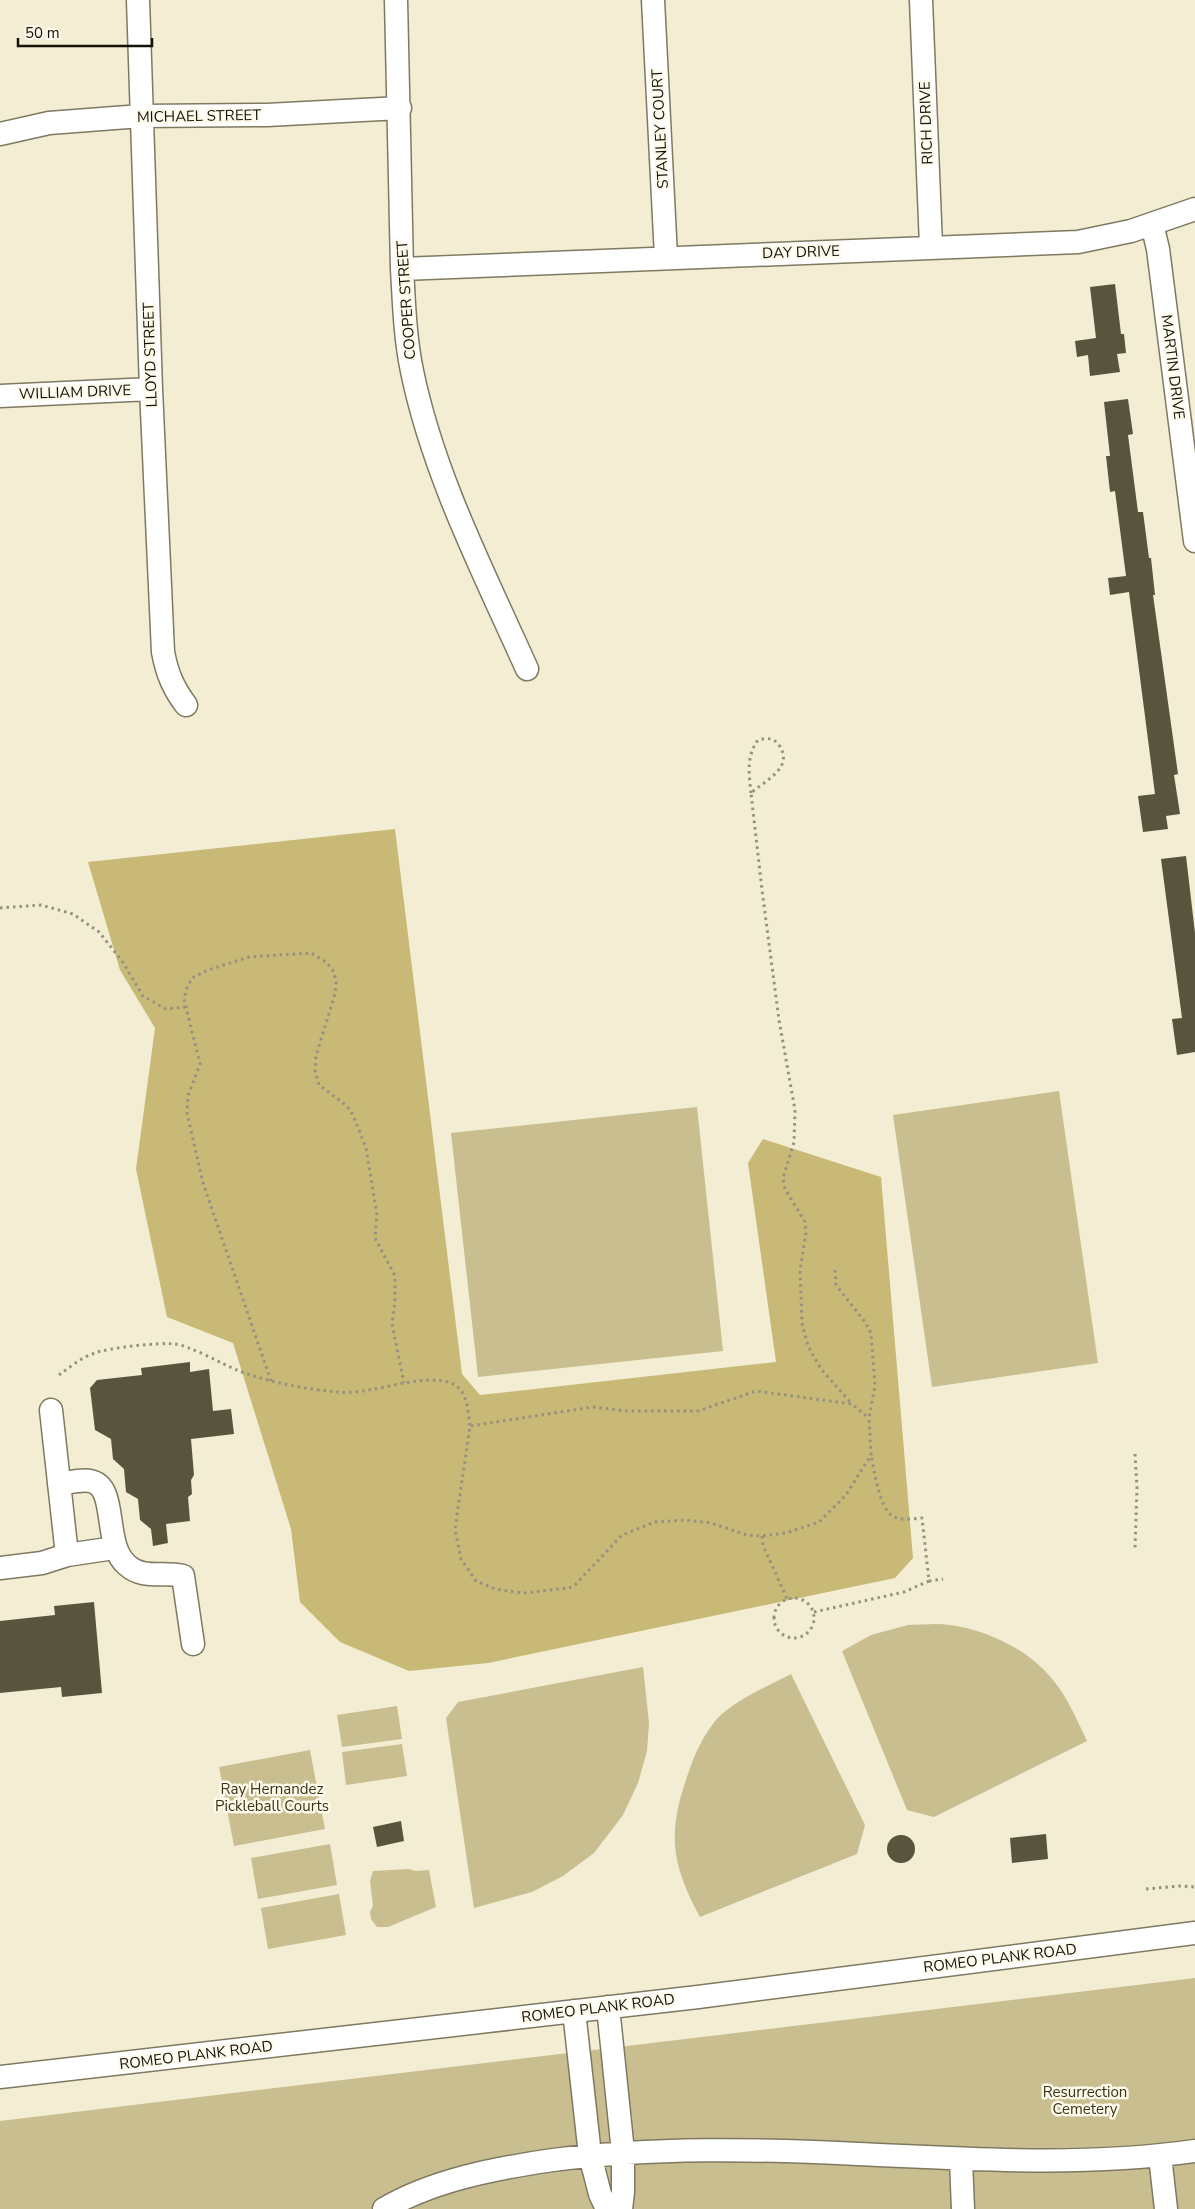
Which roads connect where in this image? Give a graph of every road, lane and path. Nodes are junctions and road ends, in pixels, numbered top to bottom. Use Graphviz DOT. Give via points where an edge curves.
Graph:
graph roads {
  1 [pos="138,0"];
  2 [pos="396,0"];
  3 [pos="653,0"];
  4 [pos="921,0"];
  5 [pos="400,108"];
  6 [pos="141,116"];
  7 [pos="0,134"];
  8 [pos="1195,209"];
  9 [pos="1152,224"];
  10 [pos="931,246"];
  11 [pos="666,257"];
  12 [pos="402,269"];
  13 [pos="151,389"];
  14 [pos="0,396"];
  15 [pos="1193,502"];
  16 [pos="1195,541"];
  17 [pos="527,668"];
  18 [pos="186,705"];
  19 [pos="752,793"];
  20 [pos="0,908"];
  21 [pos="186,1007"];
  22 [pos="835,1270"];
  23 [pos="59,1375"];
  24 [pos="271,1381"];
  25 [pos="404,1383"];
  26 [pos="852,1404"];
  27 [pos="51,1410"];
  28 [pos="869,1418"];
  29 [pos="470,1426"];
  30 [pos="1135,1454"];
  31 [pos="871,1455"];
  32 [pos="59,1484"];
  33 [pos="762,1536"];
  34 [pos="114,1548"];
  35 [pos="1135,1549"];
  36 [pos="67,1554"];
  37 [pos="0,1568"];
  38 [pos="943,1580"];
  39 [pos="929,1581"];
  40 [pos="787,1599"];
  41 [pos="814,1612"];
  42 [pos="193,1644"];
  43 [pos="1195,1887"];
  44 [pos="1146,1889"];
  45 [pos="1195,1933"];
  46 [pos="608,2007"];
  47 [pos="574,2011"];
  48 [pos="0,2077"];
  49 [pos="1195,2150"];
  50 [pos="623,2152"];
  51 [pos="590,2155"];
  52 [pos="1160,2156"];
  53 [pos="960,2160"];
  54 [pos="384,2209"];
  55 [pos="606,2209"];
  56 [pos="621,2209"];
  57 [pos="963,2209"];
  58 [pos="1166,2209"];
  1 -- 6 [label="street, LLOYD STREET"];
  2 -- 5 [label="street, COOPER STREET"];
  3 -- 11 [label="street, STANLEY COURT"];
  4 -- 10 [label="street, RICH DRIVE"];
  5 -- 6 [label="street, MICHAEL STREET" via="267,115"];
  5 -- 12 [label="street, COOPER STREET"];
  6 -- 7 [label="street, MICHAEL STREET" via="49,124"];
  6 -- 13 [label="street, LLOYD STREET"];
  8 -- 9 [label="street, DAY DRIVE"];
  9 -- 10 [label="street, DAY DRIVE" via="1078,242"];
  9 -- 15 [label="street, MARTIN DRIVE"];
  10 -- 11 [label="street, DAY DRIVE"];
  11 -- 12 [label="street, DAY DRIVE"];
  12 -- 17 [label="street, COOPER STREET" via="412,370 424,419 463,525"];
  13 -- 14 [label="street, WILLIAM DRIVE"];
  13 -- 18 [label="street, LLOYD STREET" via="163,652 168,675"];
  15 -- 16 [label="street, MARTIN DRIVE"];
  19 -- 19 [label="path" via="751,749 758,740 775,740 780,746 782,764 777,774"];
  19 -- 26 [label="path" via="779,1020 795,1110 794,1142 783,1178 785,1190 805,1222 800,1270 802,1323 808,1346 821,1369"];
  20 -- 21 [label="path" via="41,905 74,914 99,932 122,961 143,996 166,1009"];
  21 -- 24 [label="path" via="200,1064 188,1096 187,1112 203,1183"];
  21 -- 25 [label="path" via="186,988 192,978 249,957 311,953 326,962 334,972 335,994 316,1056 315,1071 319,1085 347,1106 353,1115 366,1148 377,1215 375,1238 395,1276 392,1324"];
  22 -- 28 [label="path" via="836,1285 871,1333 875,1386"];
  23 -- 24 [label="path" via="95,1352 175,1344"];
  24 -- 25 [label="path" via="339,1393"];
  25 -- 29 [label="path" via="451,1383 465,1398"];
  26 -- 28 [label="path"];
  26 -- 29 [label="path" via="756,1390 698,1412 593,1407"];
  27 -- 32 [label="street"];
  28 -- 31 [label="path"];
  29 -- 33 [label="path" via="456,1528 461,1560 476,1581 495,1589 523,1593 569,1588 622,1535 655,1522 703,1522"];
  30 -- 35 [label="path"];
  31 -- 33 [label="path" via="846,1495 819,1522 786,1533"];
  31 -- 39 [label="path" via="880,1491 892,1515 902,1519 922,1518"];
  32 -- 34 [label="street" via="91,1481 102,1488 108,1500"];
  32 -- 36 [label="street"];
  33 -- 40 [label="path"];
  34 -- 36 [label="street"];
  34 -- 42 [label="street" via="126,1565 138,1572 183,1576"];
  36 -- 37 [label="street" via="42,1563"];
  38 -- 39 [label="path"];
  39 -- 41 [label="path" via="904,1592"];
  40 -- 41 [label="path" via="802,1599"];
  40 -- 41 [label="path" via="774,1614 776,1627 785,1636 798,1638 810,1631"];
  43 -- 44 [label="path"];
  45 -- 46 [label="street, ROMEO PLANK ROAD"];
  46 -- 47 [label="street, ROMEO PLANK ROAD"];
  46 -- 50 [label="street"];
  47 -- 48 [label="street, ROMEO PLANK ROAD"];
  47 -- 51 [label="street"];
  49 -- 52 [label="street"];
  50 -- 51 [label="street"];
  50 -- 53 [label="street" via="747,2150"];
  50 -- 56 [label="street"];
  51 -- 54 [label="street" via="470,2175"];
  51 -- 55 [label="street"];
  52 -- 53 [label="street" via="1057,2162"];
  52 -- 58 [label="street"];
  53 -- 57 [label="street"];
}
